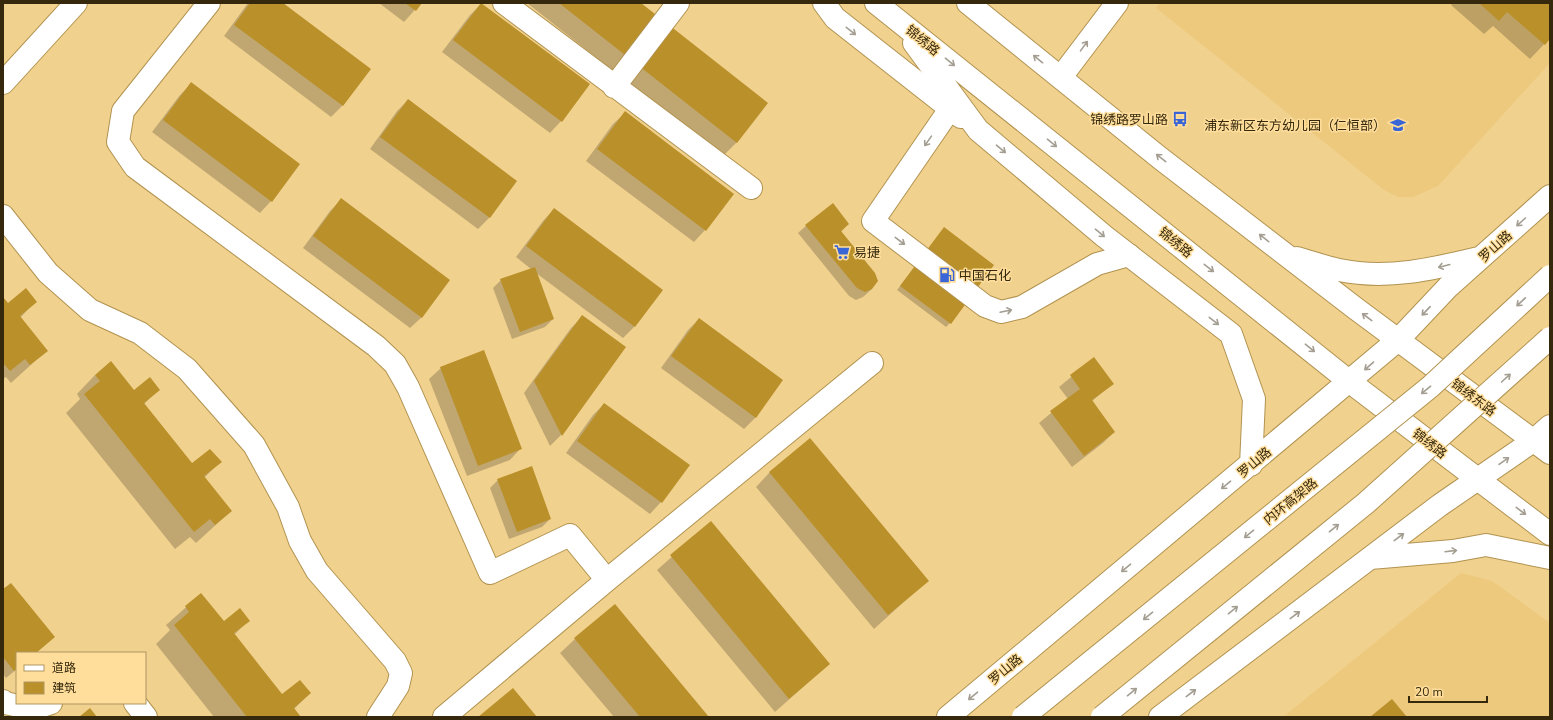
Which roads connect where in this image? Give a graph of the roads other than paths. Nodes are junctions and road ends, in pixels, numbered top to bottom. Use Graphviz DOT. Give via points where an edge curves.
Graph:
graph roads {
  1 [pos="76,3"];
  2 [pos="209,3"];
  3 [pos="504,3"];
  4 [pos="678,3"];
  5 [pos="824,3"];
  6 [pos="876,3"];
  7 [pos="968,3"];
  8 [pos="1117,3"];
  9 [pos="898,21"];
  10 [pos="1061,78"];
  11 [pos="3,83"];
  12 [pos="614,87"];
  13 [pos="950,109"];
  14 [pos="978,130"];
  15 [pos="751,188"];
  16 [pos="1550,196"];
  17 [pos="3,216"];
  18 [pos="1285,254"];
  19 [pos="1129,255"];
  20 [pos="1482,257"];
  21 [pos="1550,276"];
  22 [pos="1550,338"];
  23 [pos="1398,340"];
  24 [pos="872,363"];
  25 [pos="1350,382"];
  26 [pos="1550,426"];
  27 [pos="1542,447"];
  28 [pos="1251,465"];
  29 [pos="1478,480"];
  30 [pos="1550,534"];
  31 [pos="1370,558"];
  32 [pos="1550,558"];
  33 [pos="607,580"];
  34 [pos="3,701"];
  35 [pos="48,704"];
  36 [pos="136,704"];
  37 [pos="146,717"];
  38 [pos="378,717"];
  39 [pos="444,717"];
  40 [pos="948,717"];
  41 [pos="1023,717"];
  42 [pos="1102,717"];
  43 [pos="1160,717"];
  1 -- 11 [label="main road"];
  2 -- 33 [label="main road" via="123,111 118,142 135,167 376,346 395,364 408,387 490,573 570,535"];
  3 -- 12 [label="main road"];
  4 -- 12 [label="main road"];
  5 -- 13 [label="main road, one-way" via="835,18"];
  6 -- 9 [label="main road, 锦绣路"];
  10 -- 7 [label="main road, one-way"];
  10 -- 8 [label="main road, one-way"];
  9 -- 14 [label="main road"];
  9 -- 25 [label="main road, 锦绣路, one-way"];
  18 -- 10 [label="main road, one-way"];
  12 -- 15 [label="main road"];
  13 -- 14 [label="main road"];
  13 -- 19 [label="main road, one-way" via="873,221 985,306 1001,312 1022,307 1097,264"];
  14 -- 19 [label="main road, one-way"];
  16 -- 20 [label="main road, 罗山路, one-way"];
  17 -- 38 [label="main road" via="48,273 90,310 140,333 187,369 254,445 288,507 300,541 317,571 395,661 401,673 398,686"];
  20 -- 18 [label="main road, one-way" via="1428,270 1385,274 1339,270"];
  23 -- 18 [label="main road, one-way"];
  19 -- 28 [label="main road, one-way" via="1231,334 1254,399"];
  20 -- 23 [label="main road, 罗山路, one-way" via="1448,287"];
  21 -- 41 [label="main road, 内环高架路, one-way, bridge" via="1430,387"];
  42 -- 22 [label="main road, one-way, bridge" via="1366,503"];
  23 -- 25 [label="main road, 罗山路, one-way"];
  23 -- 27 [label="main road, 锦绣东路"];
  24 -- 33 [label="main road"];
  25 -- 28 [label="main road, 罗山路"];
  25 -- 29 [label="main road, 锦绣路"];
  26 -- 27 [label="main road"];
  29 -- 27 [label="main road, one-way"];
  28 -- 40 [label="main road, 罗山路, one-way"];
  29 -- 30 [label="main road, one-way"];
  31 -- 29 [label="main road, one-way"];
  31 -- 32 [label="main road, one-way" via="1453,551 1486,545"];
  43 -- 31 [label="main road, one-way"];
  33 -- 39 [label="main road"];
  34 -- 35 [label="main road" via="33,709"];
  36 -- 37 [label="main road"];
}
